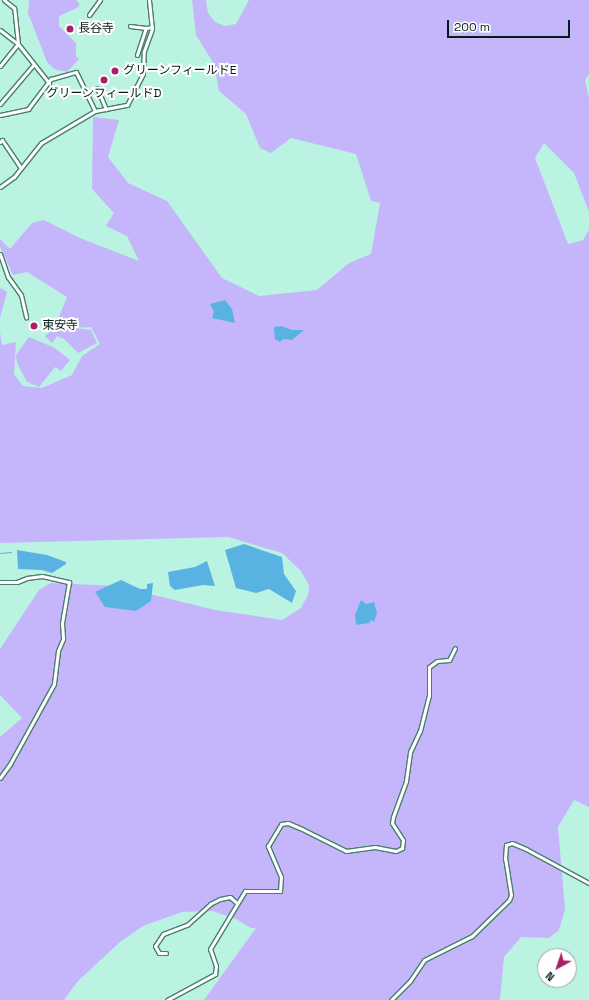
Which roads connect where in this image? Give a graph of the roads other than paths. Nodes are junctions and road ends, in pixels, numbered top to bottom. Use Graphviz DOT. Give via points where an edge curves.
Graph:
graph roads {
  1 [pos="4,0"];
  2 [pos="100,0"];
  3 [pos="149,0"];
  4 [pos="89,15"];
  5 [pos="130,26"];
  6 [pos="152,27"];
  7 [pos="146,28"];
  8 [pos="0,30"];
  9 [pos="18,44"];
  10 [pos="137,55"];
  11 [pos="34,64"];
  12 [pos="0,66"];
  13 [pos="49,83"];
  14 [pos="97,88"];
  15 [pos="0,104"];
  16 [pos="106,109"];
  17 [pos="95,111"];
  18 [pos="0,116"];
  19 [pos="0,142"];
  20 [pos="21,168"];
  21 [pos="0,187"];
  22 [pos="0,254"];
  23 [pos="26,317"];
  24 [pos="0,582"];
  25 [pos="455,648"];
  26 [pos="0,778"];
  27 [pos="589,883"];
  28 [pos="236,903"];
  29 [pos="166,953"];
  30 [pos="167,1000"];
  31 [pos="391,1000"];
  1 -- 9 [label="street" via="14,8"];
  2 -- 4 [label="street"];
  3 -- 6 [label="street"];
  5 -- 7 [label="street"];
  6 -- 7 [label="street"];
  6 -- 16 [label="street" via="144,51 143,74 127,105"];
  7 -- 10 [label="street"];
  8 -- 9 [label="street"];
  9 -- 11 [label="street"];
  9 -- 12 [label="street"];
  11 -- 13 [label="street"];
  11 -- 15 [label="street"];
  13 -- 17 [label="street" via="51,79 76,72"];
  13 -- 18 [label="street" via="28,109"];
  14 -- 16 [label="street"];
  16 -- 17 [label="street"];
  17 -- 20 [label="street" via="41,144"];
  19 -- 20 [label="street" via="2,140"];
  20 -- 21 [label="street"];
  22 -- 23 [label="street" via="8,277 21,295"];
  24 -- 26 [label="street" via="17,582 42,576 69,582 62,623 63,638 58,652 54,684 14,758"];
  25 -- 28 [label="street" via="449,660 437,661 429,667 429,696 420,731 410,752 406,781 392,823 403,840 402,848 396,852 375,847 346,851 302,829 283,823 268,846 270,856 280,873 280,891 245,891"];
  27 -- 31 [label="street" via="526,849 512,844 506,845 505,859 511,895 509,900 472,936 424,960 410,981"];
  28 -- 29 [label="street" via="230,897 220,898 187,925 163,934 155,946 160,953"];
  28 -- 30 [label="street" via="210,949 216,966 214,974"];
}
